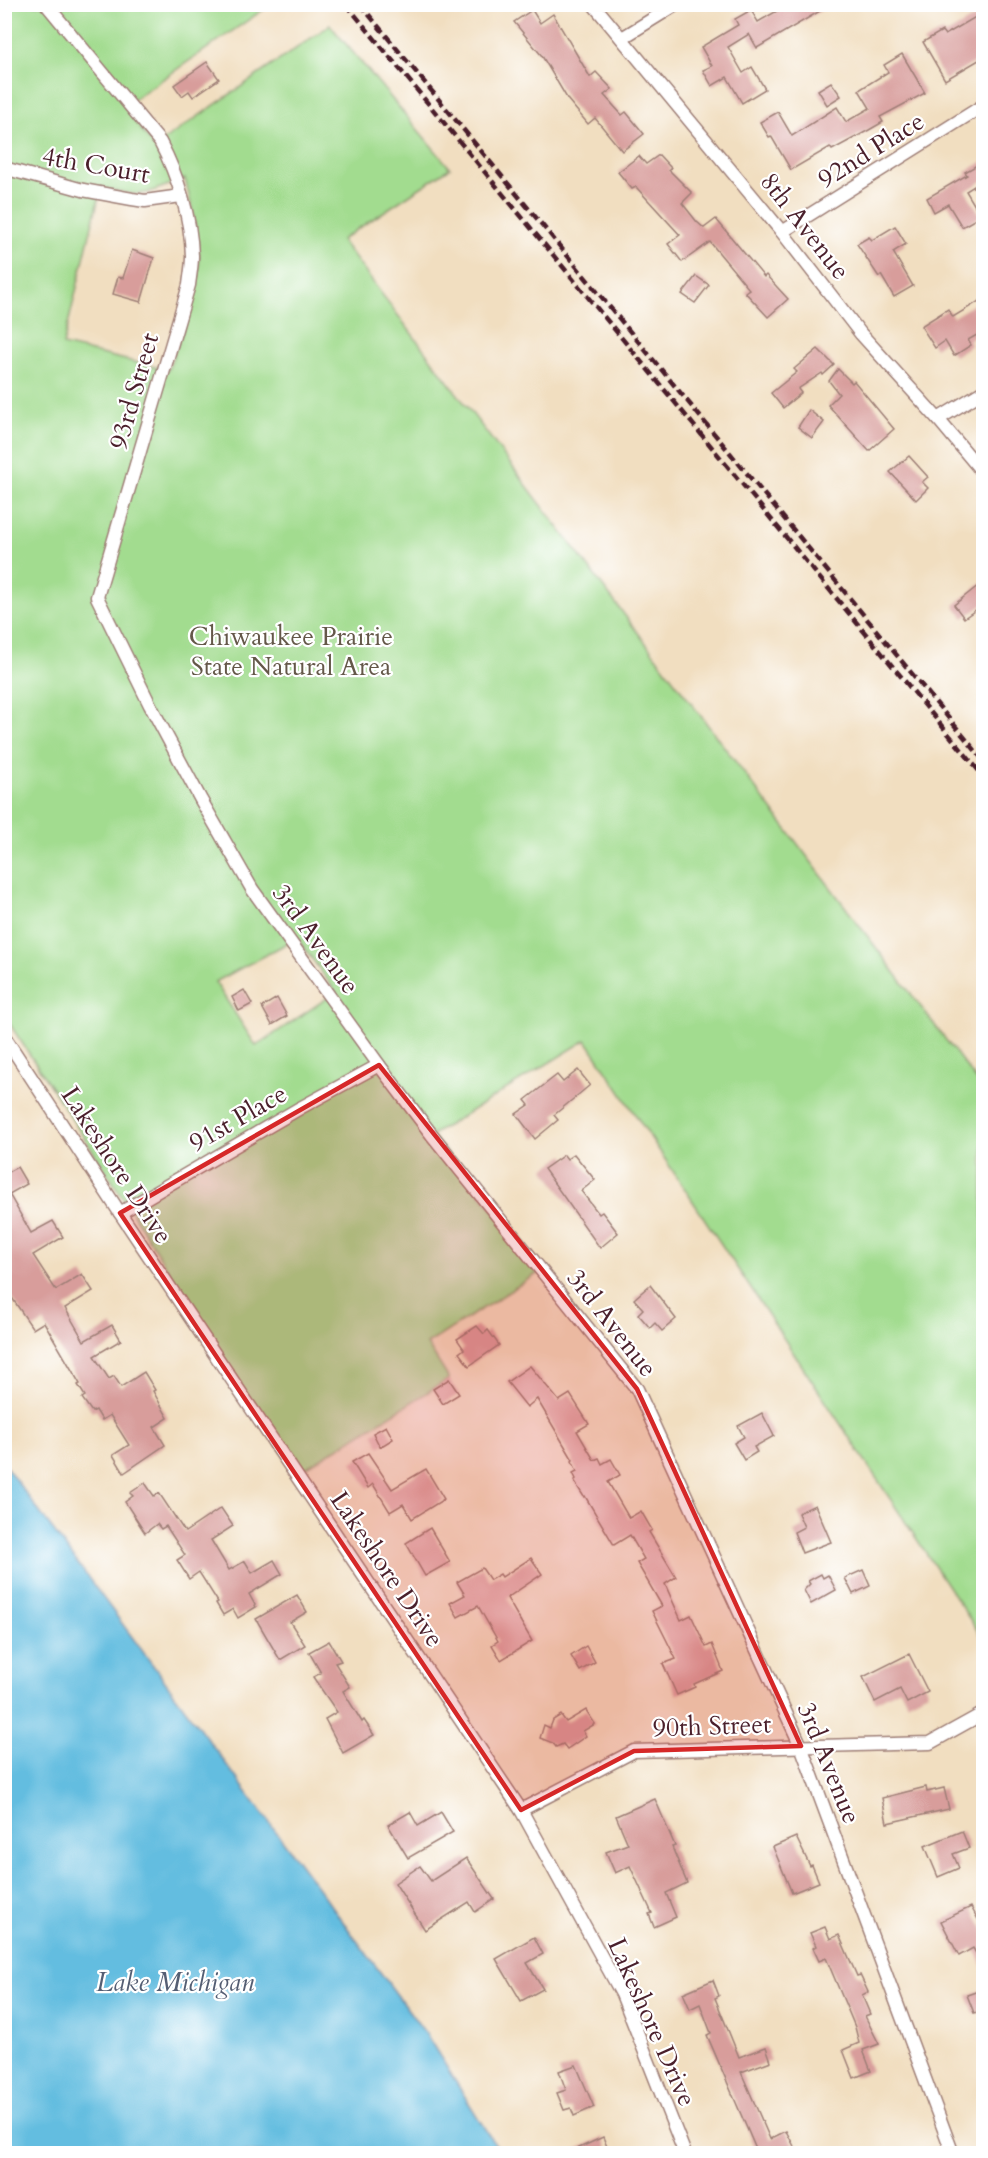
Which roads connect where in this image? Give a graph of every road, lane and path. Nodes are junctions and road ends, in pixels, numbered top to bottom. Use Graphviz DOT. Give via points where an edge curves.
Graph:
graph roads {
  1 [pos="46,4"];
  2 [pos="593,4"];
  3 [pos="677,4"];
  4 [pos="622,38"];
  5 [pos="984,105"];
  6 [pos="4,168"];
  7 [pos="181,196"];
  8 [pos="782,232"];
  9 [pos="984,391"];
  10 [pos="938,419"];
  11 [pos="984,474"];
  12 [pos="97,597"];
  13 [pos="4,1036"];
  14 [pos="379,1065"];
  15 [pos="120,1213"];
  16 [pos="984,1713"];
  17 [pos="801,1746"];
  18 [pos="521,1810"];
  19 [pos="685,2154"];
  20 [pos="953,2154"];
  1 -- 7 [label="street, 93rd Street" via="160,142"];
  2 -- 4 [label="street, 8th Avenue"];
  3 -- 4 [label="street"];
  4 -- 8 [label="street, 8th Avenue"];
  5 -- 8 [label="street, 92nd Place"];
  6 -- 7 [label="street, 4th Court" via="132,200"];
  7 -- 12 [label="street, 93rd Street" via="190,234 189,285"];
  8 -- 10 [label="street, 8th Avenue" via="861,334"];
  9 -- 10 [label="street"];
  10 -- 11 [label="street, 8th Avenue"];
  12 -- 14 [label="street, 3rd Avenue" via="201,801 252,888"];
  13 -- 15 [label="street, Lakeshore Drive"];
  14 -- 15 [label="street, 91st Place"];
  14 -- 17 [label="street, 3rd Avenue" via="637,1389"];
  15 -- 18 [label="street, Lakeshore Drive"];
  16 -- 17 [label="street, 90th Street" via="930,1743"];
  17 -- 18 [label="street, 90th Street" via="634,1751"];
  17 -- 20 [label="street, 3rd Avenue"];
  18 -- 19 [label="street, Lakeshore Drive" via="622,1995"];
}
